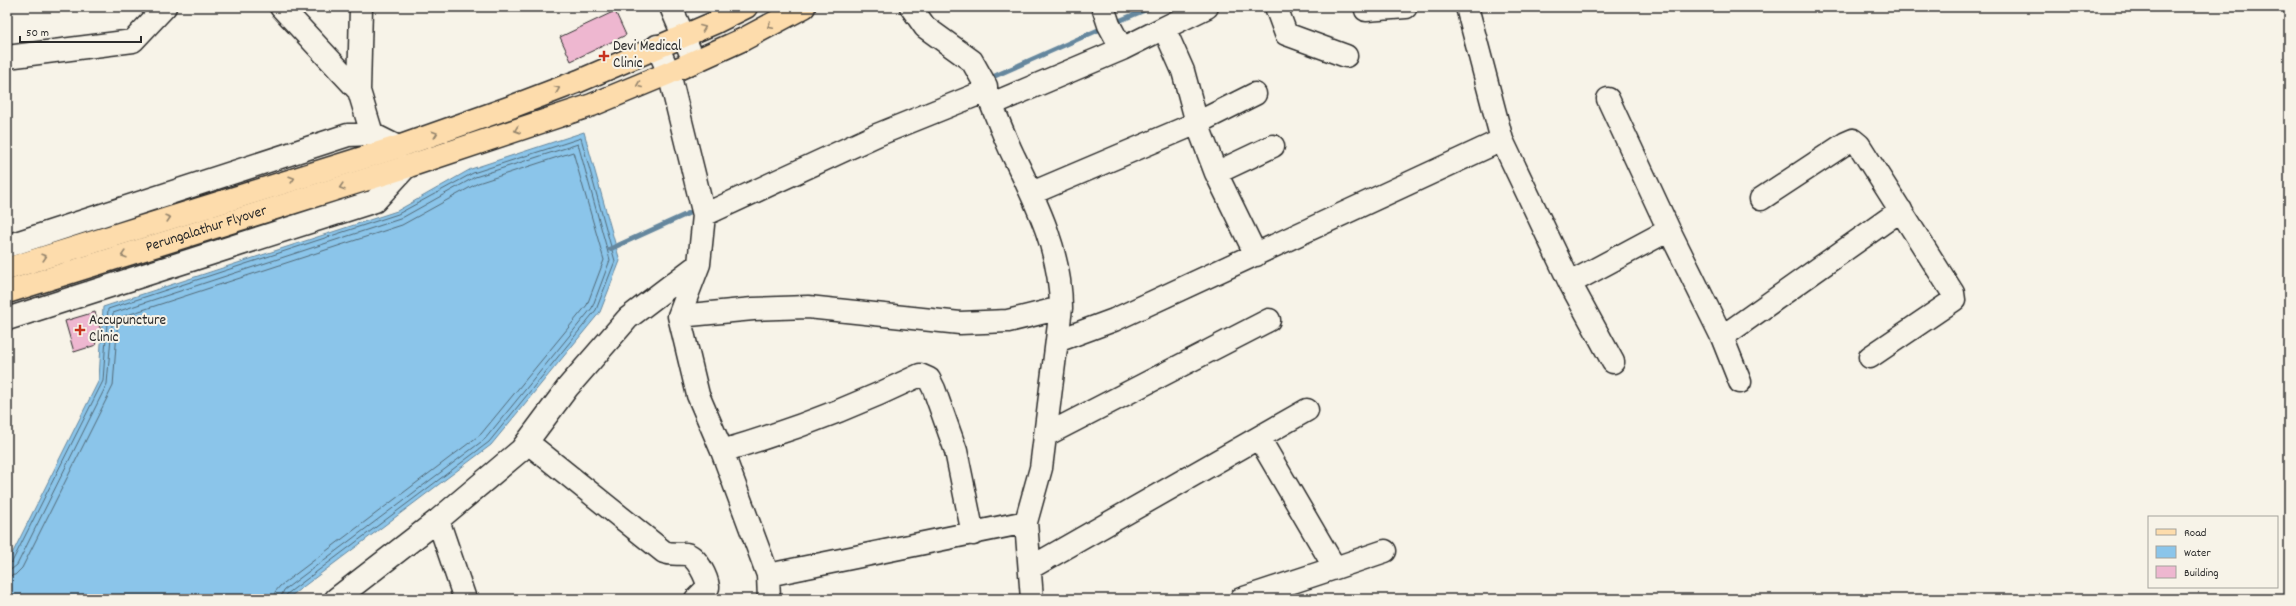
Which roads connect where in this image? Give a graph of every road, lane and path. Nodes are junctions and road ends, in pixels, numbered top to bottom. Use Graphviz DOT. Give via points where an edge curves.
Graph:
graph roads {
  1 [pos="165,7"];
  2 [pos="281,7"];
  3 [pos="362,7"];
  4 [pos="671,7"];
  5 [pos="746,7"];
  6 [pos="804,7"];
  7 [pos="911,7"];
  8 [pos="1103,7"];
  9 [pos="1207,7"];
  10 [pos="1276,7"];
  11 [pos="1406,7"];
  12 [pos="1467,7"];
  13 [pos="1366,10"];
  14 [pos="1164,28"];
  15 [pos="683,36"];
  16 [pos="657,46"];
  17 [pos="1122,49"];
  18 [pos="1346,56"];
  19 [pos="7,58"];
  20 [pos="694,61"];
  21 [pos="669,73"];
  22 [pos="359,91"];
  23 [pos="1255,94"];
  24 [pos="989,98"];
  25 [pos="1608,99"];
  26 [pos="1197,123"];
  27 [pos="372,134"];
  28 [pos="1502,140"];
  29 [pos="1273,146"];
  30 [pos="398,147"];
  31 [pos="406,167"];
  32 [pos="1216,173"];
  33 [pos="1032,193"];
  34 [pos="1761,199"];
  35 [pos="1900,210"];
  36 [pos="704,215"];
  37 [pos="1669,230"];
  38 [pos="7,246"];
  39 [pos="1256,255"];
  40 [pos="699,264"];
  41 [pos="7,269"];
  42 [pos="1570,283"];
  43 [pos="7,292"];
  44 [pos="1061,308"];
  45 [pos="679,316"];
  46 [pos="7,319"];
  47 [pos="1269,320"];
  48 [pos="1722,337"];
  49 [pos="1057,341"];
  50 [pos="1870,357"];
  51 [pos="1613,362"];
  52 [pos="1740,382"];
  53 [pos="1307,410"];
  54 [pos="1046,435"];
  55 [pos="1259,438"];
  56 [pos="527,442"];
  57 [pos="722,451"];
  58 [pos="438,520"];
  59 [pos="1026,522"];
  60 [pos="972,534"];
  61 [pos="1385,551"];
  62 [pos="1030,568"];
  63 [pos="1335,568"];
  64 [pos="768,575"];
  65 [pos="344,596"];
  66 [pos="465,599"];
  67 [pos="696,599"];
  68 [pos="769,599"];
  69 [pos="1032,599"];
  70 [pos="1241,599"];
  1 -- 19 [label="street" via="133,41"];
  2 -- 22 [label="street"];
  3 -- 22 [label="street"];
  4 -- 15 [label="street"];
  15 -- 5 [label="main road, Perungalathur Flyover, one-way"];
  6 -- 20 [label="main road, Perungalathur Flyover, one-way" via="744,39"];
  7 -- 24 [label="street" via="925,27 972,61 986,86"];
  8 -- 17 [label="street" via="1109,26"];
  9 -- 14 [label="street"];
  10 -- 18 [label="street" via="1286,34"];
  11 -- 13 [label="street"];
  12 -- 28 [label="street"];
  14 -- 17 [label="street"];
  14 -- 26 [label="street" via="1183,71"];
  15 -- 16 [label="main road, Perungalathur Flyover"];
  15 -- 20 [label="street"];
  16 -- 21 [label="street"];
  30 -- 16 [label="main road, Perungalathur Flyover, one-way" via="579,81"];
  17 -- 24 [label="street"];
  20 -- 21 [label="main road, Perungalathur Flyover"];
  21 -- 31 [label="main road, Perungalathur Flyover, one-way" via="592,105"];
  21 -- 36 [label="street"];
  22 -- 27 [label="street"];
  23 -- 26 [label="street"];
  24 -- 33 [label="street"];
  24 -- 36 [label="street" via="877,135"];
  25 -- 37 [label="street"];
  26 -- 32 [label="street"];
  26 -- 33 [label="street"];
  27 -- 30 [label="street"];
  27 -- 38 [label="street" via="348,135"];
  28 -- 39 [label="street"];
  28 -- 42 [label="street"];
  29 -- 32 [label="street"];
  41 -- 30 [label="main road, Perungalathur Flyover, one-way"];
  31 -- 43 [label="main road, Perungalathur Flyover, one-way"];
  31 -- 46 [label="street" via="376,201"];
  32 -- 39 [label="street"];
  33 -- 44 [label="street" via="1054,250 1061,283"];
  34 -- 35 [label="street" via="1853,140 1859,145"];
  35 -- 48 [label="street"];
  35 -- 50 [label="street" via="1953,293 1954,300"];
  36 -- 40 [label="street"];
  37 -- 42 [label="street"];
  37 -- 48 [label="street"];
  39 -- 49 [label="street" via="1114,320"];
  40 -- 45 [label="street"];
  40 -- 56 [label="street" via="628,318 568,387"];
  42 -- 51 [label="street"];
  44 -- 45 [label="street" via="1008,321 960,323 808,307"];
  44 -- 49 [label="street"];
  45 -- 57 [label="street" via="698,395"];
  47 -- 54 [label="street"];
  48 -- 52 [label="street"];
  49 -- 54 [label="street"];
  53 -- 55 [label="street"];
  54 -- 59 [label="street" via="1041,468"];
  55 -- 62 [label="street"];
  55 -- 63 [label="street"];
  56 -- 58 [label="street" via="521,450"];
  56 -- 67 [label="street" via="664,552 692,557 708,580 708,587"];
  57 -- 60 [label="street" via="785,432 868,400 920,374 929,379 934,389 956,451"];
  57 -- 64 [label="street"];
  58 -- 65 [label="street"];
  58 -- 66 [label="street"];
  59 -- 60 [label="street"];
  59 -- 62 [label="street"];
  60 -- 64 [label="street"];
  61 -- 63 [label="street"];
  62 -- 69 [label="street"];
  63 -- 70 [label="street"];
  64 -- 68 [label="street"];
}
